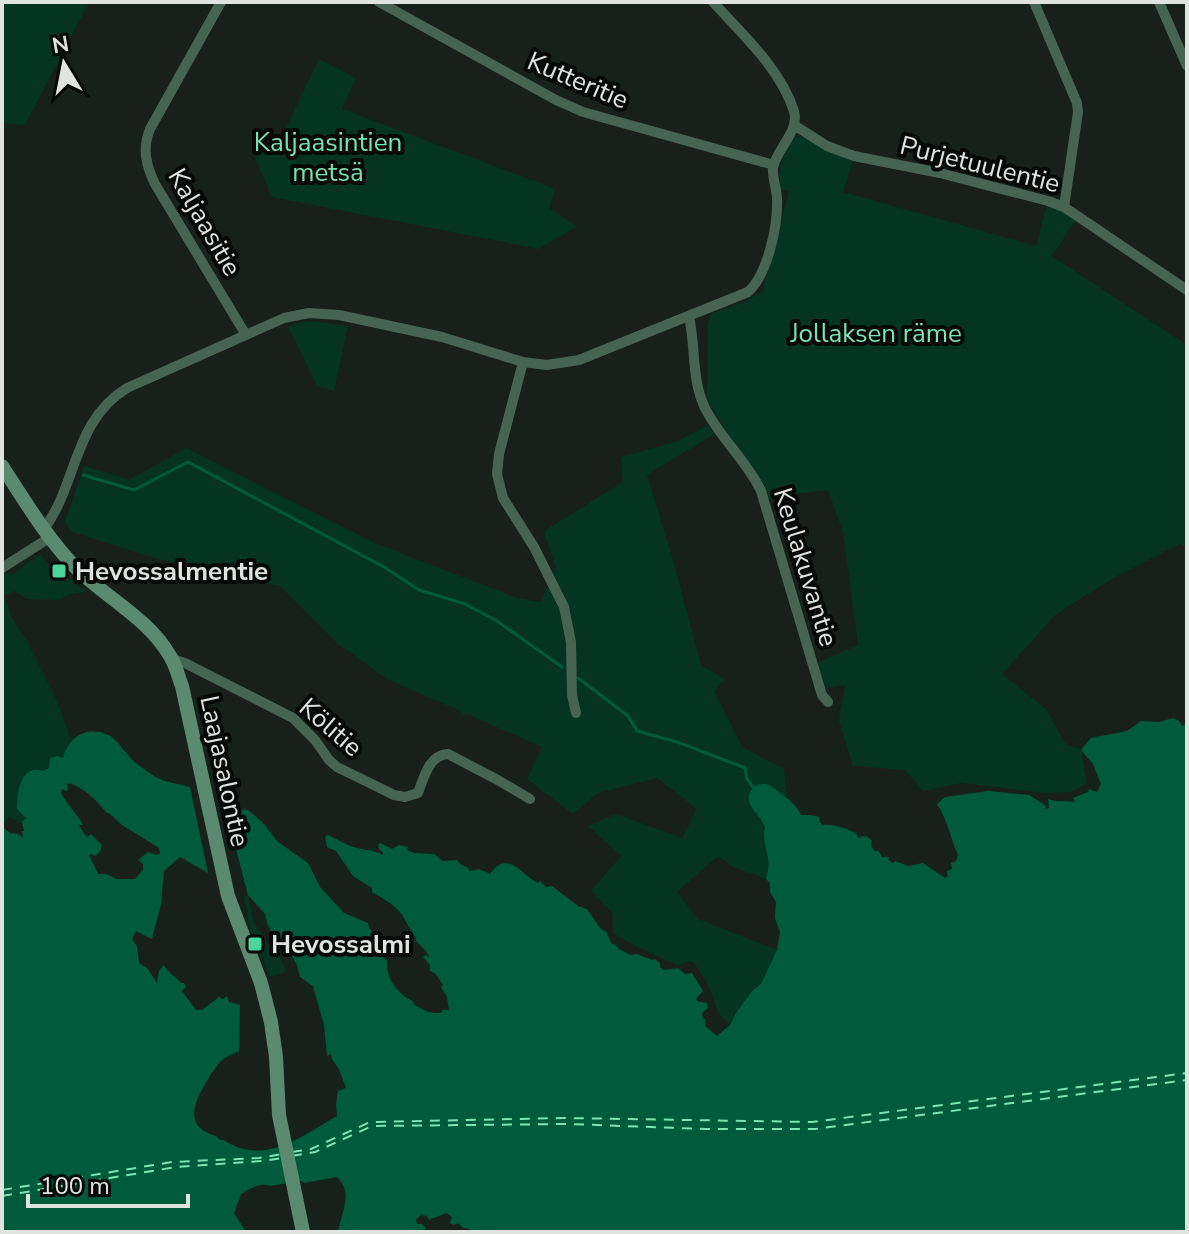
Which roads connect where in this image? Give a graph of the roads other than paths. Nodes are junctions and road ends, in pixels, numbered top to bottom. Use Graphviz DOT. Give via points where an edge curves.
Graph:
graph roads {
  1 [pos="221,2"];
  2 [pos="379,2"];
  3 [pos="713,2"];
  4 [pos="1034,2"];
  5 [pos="1159,2"];
  6 [pos="1187,66"];
  7 [pos="794,125"];
  8 [pos="774,165"];
  9 [pos="1064,207"];
  10 [pos="1187,290"];
  11 [pos="689,317"];
  12 [pos="246,335"];
  13 [pos="523,362"];
  14 [pos="2,466"];
  15 [pos="47,534"];
  16 [pos="2,568"];
  17 [pos="172,659"];
  18 [pos="828,702"];
  19 [pos="576,713"];
  20 [pos="530,799"];
  21 [pos="301,1224"];
  1 -- 12 [label="street, Kaljaasitie" via="150,129 145,154 155,184"];
  2 -- 8 [label="street, Kutteritie" via="583,112"];
  3 -- 7 [label="street" via="771,68 794,112"];
  4 -- 9 [label="street" via="1077,103"];
  5 -- 6 [label="street"];
  7 -- 8 [label="street"];
  7 -- 9 [label="street, Purjetuulentie" via="854,156"];
  8 -- 11 [label="street" via="777,210 760,279 744,294"];
  9 -- 10 [label="street, Purjetuulentie"];
  11 -- 13 [label="street" via="579,360"];
  11 -- 18 [label="street, Keulakuvantie" via="702,400 761,491"];
  12 -- 13 [label="street" via="293,315 329,313 442,337"];
  12 -- 15 [label="street" via="127,388 108,402 90,426"];
  13 -- 19 [label="street" via="497,474 503,498 564,607"];
  14 -- 15 [label="main road, Laajasalontie"];
  15 -- 16 [label="street"];
  15 -- 17 [label="main road, Laajasalontie" via="87,579 153,632"];
  17 -- 20 [label="street, Kölitie" via="293,718 337,767 394,795 418,793 432,761 448,754"];
  17 -- 21 [label="main road, Laajasalontie" via="228,896 271,1022 279,1115"];
}
